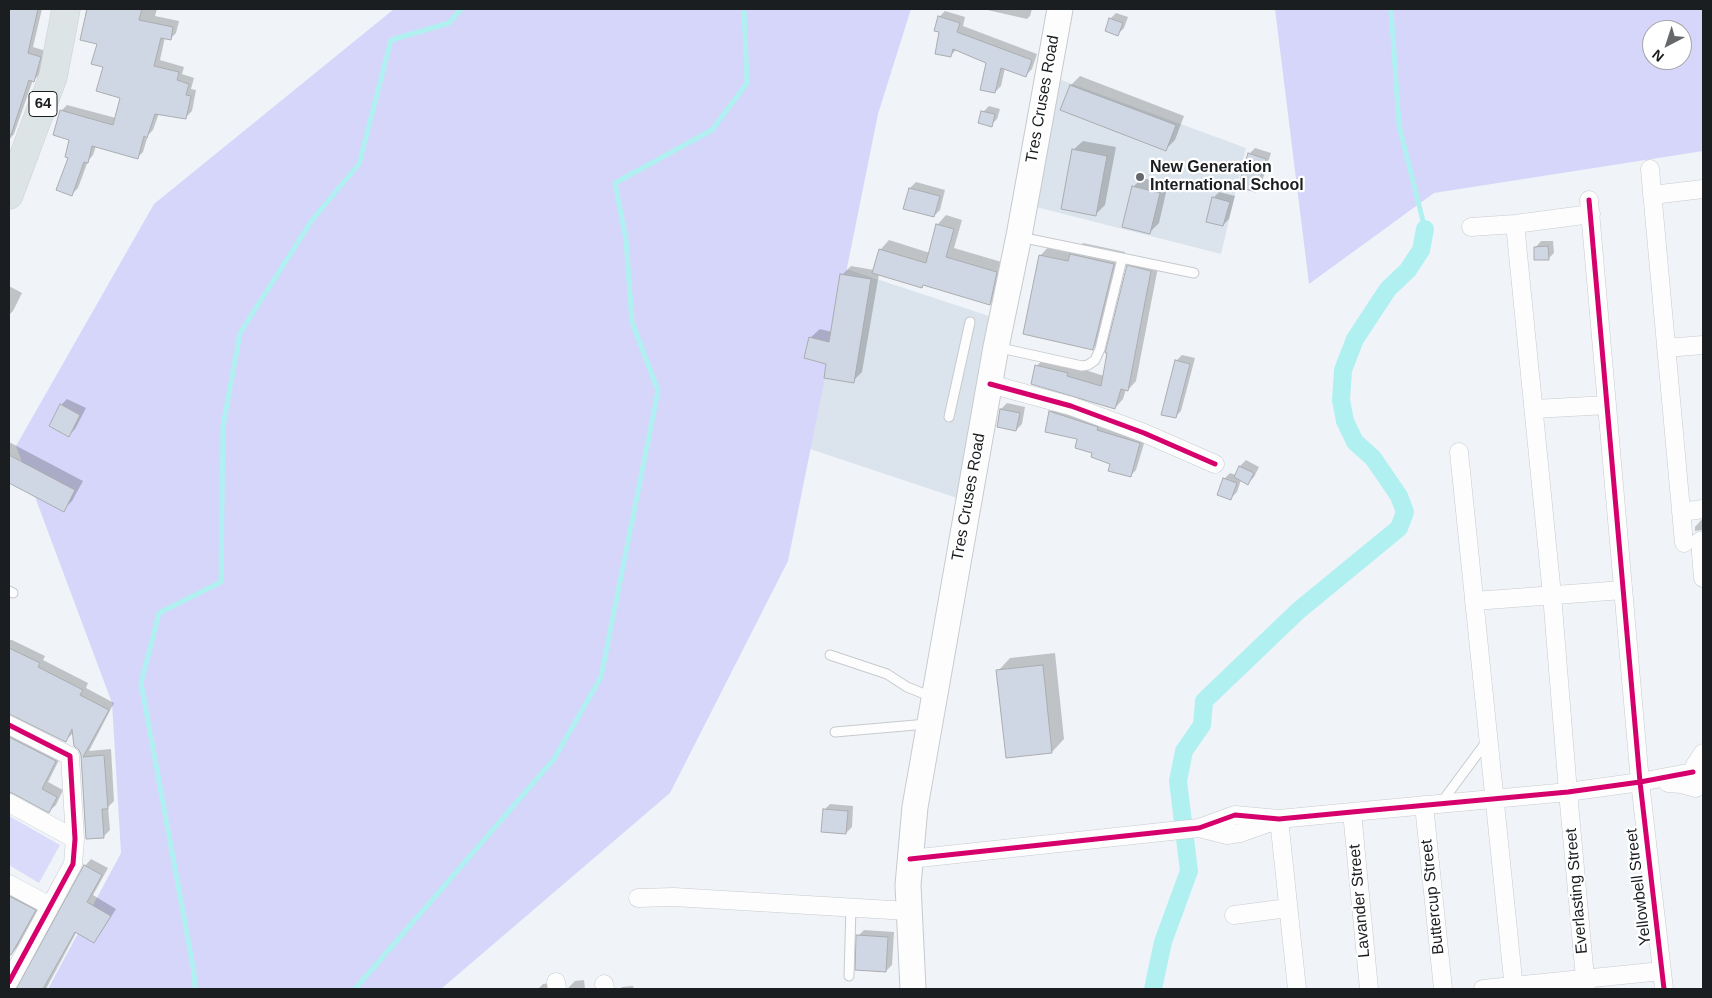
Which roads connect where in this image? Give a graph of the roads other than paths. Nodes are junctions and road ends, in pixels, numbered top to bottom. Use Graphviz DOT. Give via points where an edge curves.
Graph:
graph roads {
  1 [pos="66,9"];
  2 [pos="1060,9"];
  3 [pos="1650,168"];
  4 [pos="10,188"];
  5 [pos="1703,189"];
  6 [pos="1652,195"];
  7 [pos="1515,224"];
  8 [pos="1471,227"];
  9 [pos="1018,236"];
  10 [pos="1122,259"];
  11 [pos="1194,273"];
  12 [pos="970,322"];
  13 [pos="1703,345"];
  14 [pos="996,346"];
  15 [pos="1666,348"];
  16 [pos="990,384"];
  17 [pos="1607,405"];
  18 [pos="1535,409"];
  19 [pos="949,417"];
  20 [pos="1459,452"];
  21 [pos="1215,464"];
  22 [pos="1703,510"];
  23 [pos="1681,512"];
  24 [pos="1703,578"];
  25 [pos="1623,590"];
  26 [pos="1552,595"];
  27 [pos="1474,601"];
  28 [pos="830,655"];
  29 [pos="935,695"];
  30 [pos="931,724"];
  31 [pos="9,725"];
  32 [pos="835,732"];
  33 [pos="1488,739"];
  34 [pos="1703,753"];
  35 [pos="1640,782"];
  36 [pos="1698,786"];
  37 [pos="1568,792"];
  38 [pos="1494,798"];
  39 [pos="9,803"];
  40 [pos="1432,804"];
  41 [pos="1352,812"];
  42 [pos="1279,819"];
  43 [pos="75,839"];
  44 [pos="910,858"];
  45 [pos="9,884"];
  46 [pos="638,898"];
  47 [pos="50,906"];
  48 [pos="851,908"];
  49 [pos="1288,908"];
  50 [pos="908,911"];
  51 [pos="1234,915"];
  52 [pos="14,960"];
  53 [pos="1662,971"];
  54 [pos="849,976"];
  55 [pos="9,982"];
  56 [pos="1586,984"];
  57 [pos="1514,988"];
  58 [pos="912,989"];
  59 [pos="1297,989"];
  60 [pos="1369,989"];
  61 [pos="1443,989"];
  62 [pos="1483,989"];
  63 [pos="1664,989"];
  1 -- 4 [label="main road, 64" via="53,77"];
  2 -- 9 [label="main road, Tres Cruses Road"];
  3 -- 6 [label="street"];
  5 -- 6 [label="street"];
  6 -- 15 [label="street"];
  7 -- 8 [label="street"];
  7 -- 17 [label="street, Yellowbell Street" via="1590,207"];
  7 -- 18 [label="street, Everlasting Street"];
  9 -- 10 [label="lane"];
  9 -- 14 [label="main road, Tres Cruses Road"];
  10 -- 11 [label="lane"];
  10 -- 14 [label="lane" via="1100,349 1095,360 1088,365"];
  12 -- 19 [label="lane"];
  13 -- 15 [label="street"];
  14 -- 16 [label="main road, Tres Cruses Road"];
  15 -- 23 [label="street"];
  16 -- 21 [label="street" via="1071,406"];
  16 -- 29 [label="main road, Tres Cruses Road"];
  17 -- 18 [label="street"];
  17 -- 25 [label="street, Yellowbell Street"];
  18 -- 26 [label="street, Everlasting Street"];
  20 -- 27 [label="street"];
  22 -- 23 [label="street"];
  23 -- 24 [label="street"];
  25 -- 26 [label="street"];
  25 -- 35 [label="street, Yellowbell Street"];
  26 -- 27 [label="street"];
  26 -- 37 [label="street, Everlasting Street"];
  27 -- 33 [label="street"];
  28 -- 29 [label="lane" via="887,674 922,693"];
  29 -- 30 [label="main road, Tres Cruses Road"];
  30 -- 32 [label="lane"];
  30 -- 44 [label="main road, Tres Cruses Road" via="915,807"];
  31 -- 43 [label="street" via="70,756"];
  33 -- 38 [label="street"];
  33 -- 40 [label="lane"];
  34 -- 36 [label="street" via="1695,765"];
  35 -- 36 [label="street"];
  35 -- 37 [label="street"];
  35 -- 53 [label="street, Yellowbell Street"];
  37 -- 38 [label="street"];
  37 -- 56 [label="street, Everlasting Street"];
  38 -- 40 [label="street"];
  38 -- 57 [label="street"];
  39 -- 43 [label="street"];
  40 -- 41 [label="street"];
  40 -- 61 [label="street, Buttercup Street"];
  41 -- 42 [label="street"];
  41 -- 60 [label="street, Lavander Street"];
  42 -- 44 [label="street" via="1235,815 1199,828"];
  42 -- 49 [label="street"];
  43 -- 47 [label="street" via="73,864"];
  44 -- 50 [label="main road, Tres Cruses Road"];
  45 -- 47 [label="street"];
  46 -- 48 [label="street" via="674,897"];
  47 -- 52 [label="street"];
  48 -- 50 [label="street"];
  48 -- 54 [label="lane"];
  49 -- 51 [label="street"];
  49 -- 59 [label="street"];
  50 -- 58 [label="main road, Tres Cruses Road"];
  52 -- 55 [label="street"];
  53 -- 56 [label="street"];
  53 -- 63 [label="street, Yellowbell Street"];
  56 -- 57 [label="street"];
  57 -- 62 [label="street"];
}
